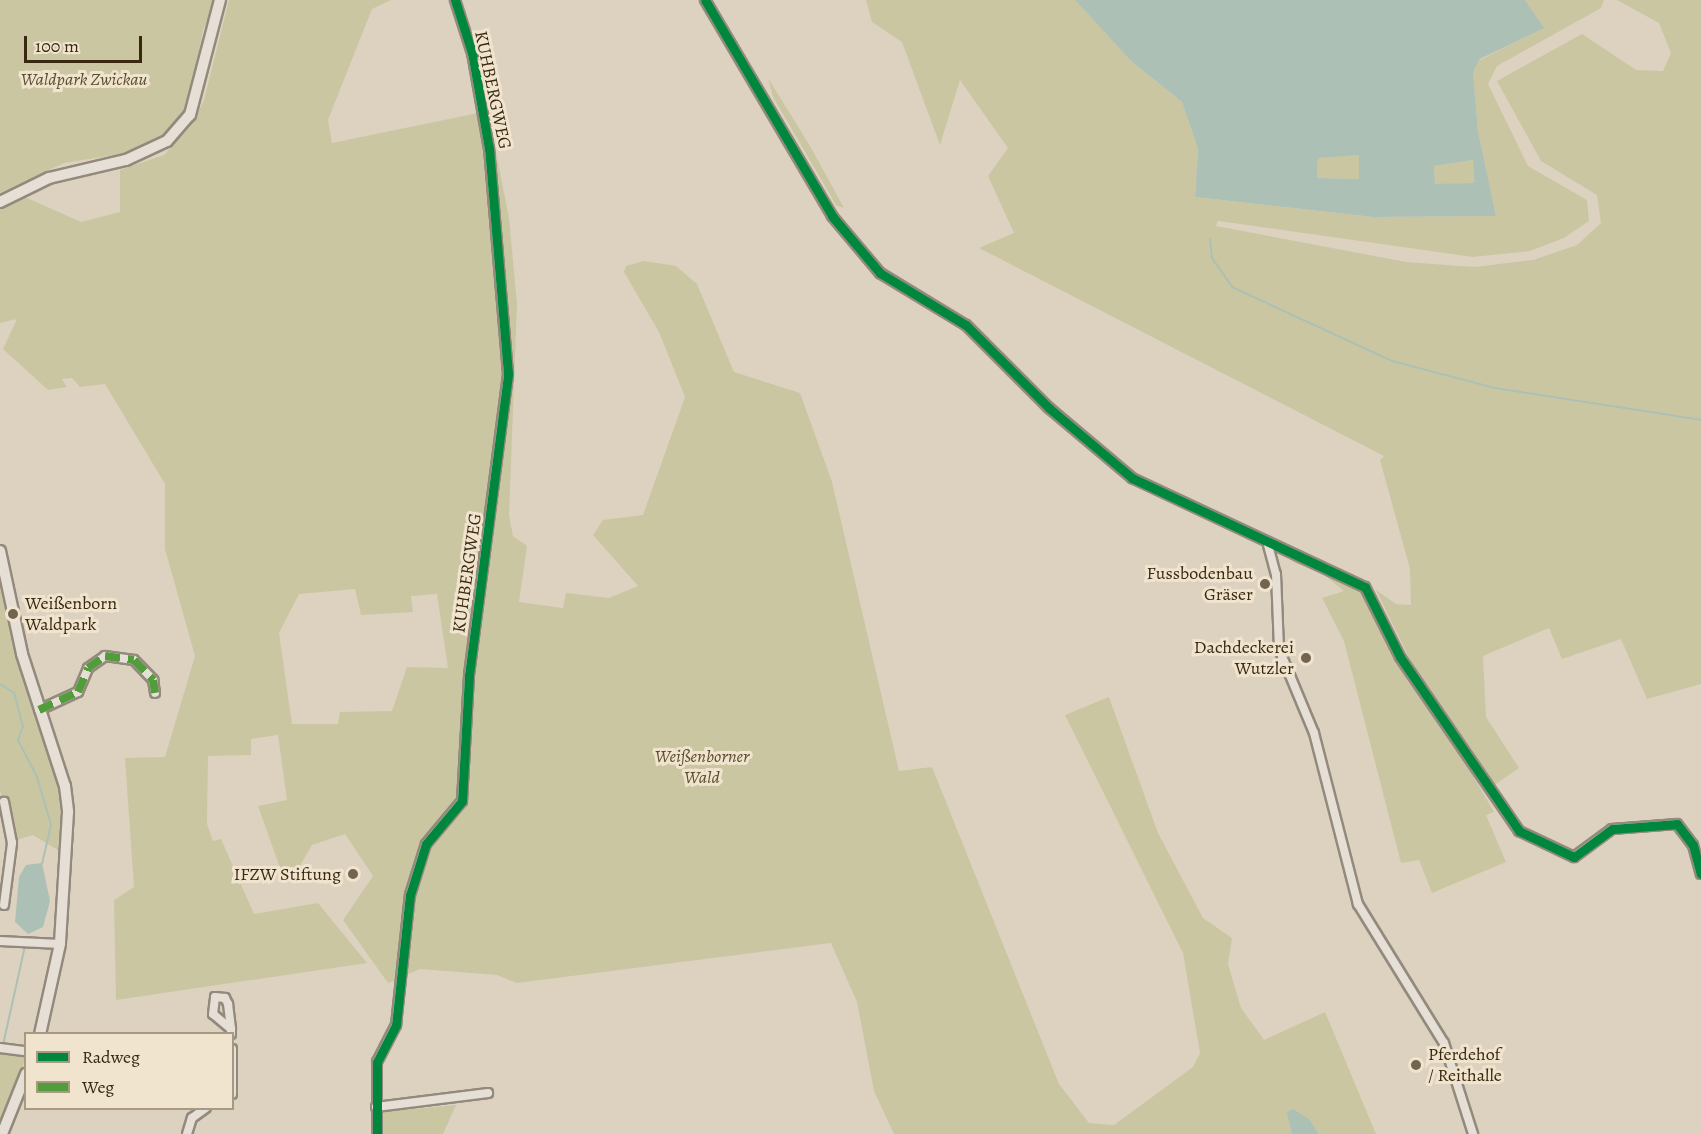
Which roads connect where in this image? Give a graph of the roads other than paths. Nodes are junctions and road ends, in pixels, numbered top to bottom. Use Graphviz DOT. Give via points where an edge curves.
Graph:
graph roads {
  1 [pos="220,0"];
  2 [pos="455,0"];
  3 [pos="705,0"];
  4 [pos="0,202"];
  5 [pos="1268,545"];
  6 [pos="0,551"];
  7 [pos="155,693"];
  8 [pos="39,710"];
  9 [pos="4,802"];
  10 [pos="1701,874"];
  11 [pos="4,905"];
  12 [pos="0,940"];
  13 [pos="60,944"];
  14 [pos="40,1032"];
  15 [pos="0,1048"];
  16 [pos="24,1051"];
  17 [pos="24,1079"];
  18 [pos="488,1094"];
  19 [pos="376,1107"];
  20 [pos="203,1110"];
  21 [pos="2,1134"];
  22 [pos="187,1134"];
  23 [pos="377,1134"];
  24 [pos="1473,1134"];
  1 -- 4 [label="main road" via="190,115 167,141 126,160 49,178"];
  2 -- 19 [label="street, KUHBERGWEG" via="472,53 489,149 508,374 469,675 462,801 426,844 410,895 404,984 396,1025 377,1062"];
  3 -- 5 [label="street" via="832,216 872,265 973,330 1049,408 1132,478"];
  5 -- 10 [label="street" via="1316,560 1365,587 1400,657 1519,831 1574,857 1612,830 1677,824 1693,845"];
  5 -- 24 [label="street" via="1276,574 1279,649 1314,733 1358,904 1444,1042"];
  6 -- 8 [label="main road"];
  7 -- 8 [label="street" via="153,680 134,660 105,656 88,668 78,692"];
  8 -- 13 [label="main road" via="68,812"];
  9 -- 11 [label="street" via="12,843"];
  12 -- 13 [label="street"];
  13 -- 14 [label="main road"];
  15 -- 16 [label="street"];
  17 -- 21 [label="main road"];
  18 -- 19 [label="street"];
  19 -- 23 [label="street, KUHBERGWEG"];
  20 -- 22 [label="street" via="192,1118"];
}
